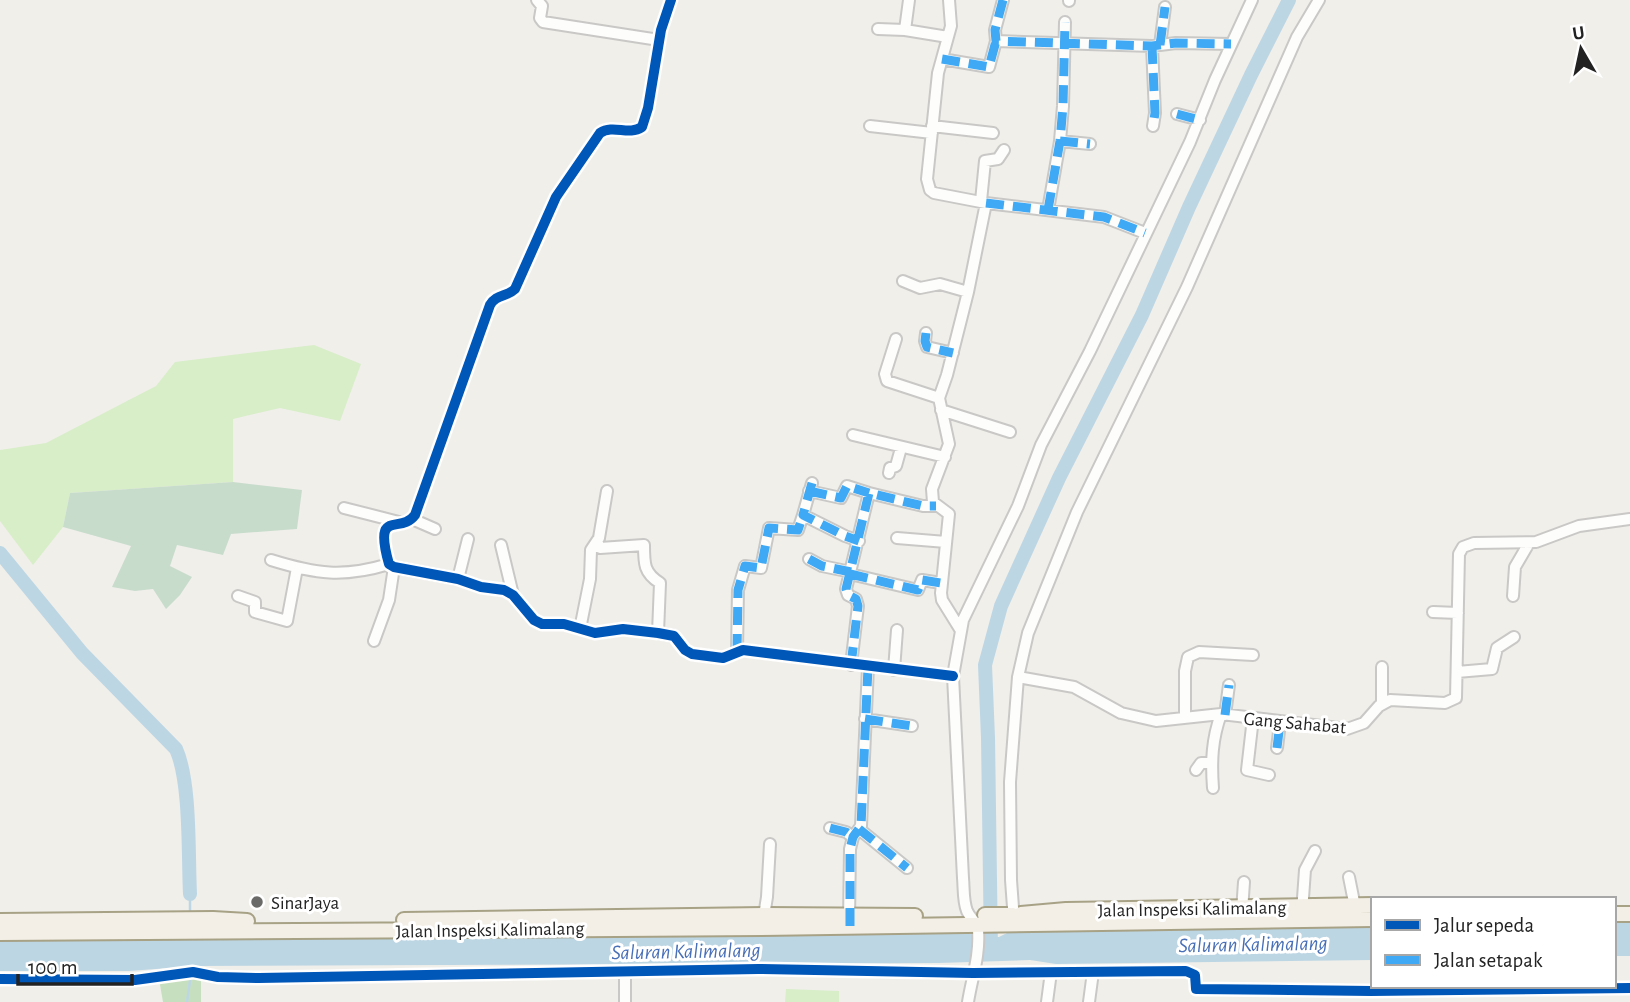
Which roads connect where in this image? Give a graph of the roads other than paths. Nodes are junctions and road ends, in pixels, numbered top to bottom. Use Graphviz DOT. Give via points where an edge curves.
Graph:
graph roads {
  1 [pos="537,0"];
  2 [pos="671,0"];
  3 [pos="909,0"];
  4 [pos="949,0"];
  5 [pos="1003,0"];
  6 [pos="1252,0"];
  7 [pos="1319,0"];
  8 [pos="1165,7"];
  9 [pos="1065,22"];
  10 [pos="878,29"];
  11 [pos="905,30"];
  12 [pos="948,37"];
  13 [pos="659,40"];
  14 [pos="996,41"];
  15 [pos="1066,44"];
  16 [pos="1231,44"];
  17 [pos="1156,46"];
  18 [pos="942,59"];
  19 [pos="1177,114"];
  20 [pos="1200,120"];
  21 [pos="870,126"];
  22 [pos="1153,127"];
  23 [pos="932,129"];
  24 [pos="993,132"];
  25 [pos="1060,141"];
  26 [pos="1090,144"];
  27 [pos="1004,150"];
  28 [pos="983,202"];
  29 [pos="1048,210"];
  30 [pos="1145,233"];
  31 [pos="903,281"];
  32 [pos="968,292"];
  33 [pos="926,333"];
  34 [pos="896,339"];
  35 [pos="953,353"];
  36 [pos="939,398"];
  37 [pos="941,410"];
  38 [pos="1010,432"];
  39 [pos="853,435"];
  40 [pos="901,448"];
  41 [pos="945,457"];
  42 [pos="889,473"];
  43 [pos="607,491"];
  44 [pos="869,493"];
  45 [pos="936,506"];
  46 [pos="344,508"];
  47 [pos="803,516"];
  48 [pos="412,519"];
  49 [pos="1630,519"];
  50 [pos="399,522"];
  51 [pos="435,529"];
  52 [pos="897,538"];
  53 [pos="468,539"];
  54 [pos="859,541"];
  55 [pos="946,541"];
  56 [pos="597,542"];
  57 [pos="1529,543"];
  58 [pos="501,545"];
  59 [pos="808,559"];
  60 [pos="271,560"];
  61 [pos="391,565"];
  62 [pos="297,568"];
  63 [pos="850,573"];
  64 [pos="458,579"];
  65 [pos="942,583"];
  66 [pos="513,595"];
  67 [pos="238,596"];
  68 [pos="1513,596"];
  69 [pos="1433,612"];
  70 [pos="1458,613"];
  71 [pos="580,629"];
  72 [pos="960,629"];
  73 [pos="897,630"];
  74 [pos="658,633"];
  75 [pos="1514,637"];
  76 [pos="374,641"];
  77 [pos="737,652"];
  78 [pos="1253,655"];
  79 [pos="851,665"];
  80 [pos="868,667"];
  81 [pos="1382,667"];
  82 [pos="894,670"];
  83 [pos="1457,672"];
  84 [pos="953,677"];
  85 [pos="1018,677"];
  86 [pos="1229,685"];
  87 [pos="1382,704"];
  88 [pos="1223,714"];
  89 [pos="1185,718"];
  90 [pos="1252,718"];
  91 [pos="865,719"];
  92 [pos="1280,723"];
  93 [pos="912,726"];
  94 [pos="1277,748"];
  95 [pos="1211,763"];
  96 [pos="1196,770"];
  97 [pos="1269,775"];
  98 [pos="1213,788"];
  99 [pos="830,828"];
  100 [pos="856,833"];
  101 [pos="769,844"];
  102 [pos="1315,851"];
  103 [pos="907,868"];
  104 [pos="1349,877"];
  105 [pos="1244,882"];
  106 [pos="1371,906"];
  107 [pos="1356,912"];
  108 [pos="1302,913"];
  109 [pos="1242,914"];
  110 [pos="1371,918"];
  111 [pos="1013,920"];
  112 [pos="0,921"];
  113 [pos="763,921"];
  114 [pos="849,921"];
  115 [pos="974,921"];
  116 [pos="176,925"];
  117 [pos="0,933"];
  118 [pos="975,970"];
  119 [pos="625,971"];
  120 [pos="1051,972"];
  121 [pos="1093,972"];
  122 [pos="0,979"];
  123 [pos="1630,988"];
  124 [pos="1504,996"];
  125 [pos="625,1002"];
  126 [pos="968,1002"];
  127 [pos="1047,1002"];
  128 [pos="1089,1002"];
  1 -- 13 [label="street" via="543,22"];
  2 -- 13 [label="street"];
  3 -- 11 [label="street"];
  4 -- 12 [label="street" via="952,19"];
  5 -- 14 [label="street"];
  6 -- 16 [label="street"];
  7 -- 85 [label="street" via="1297,37 1187,287 1077,512 1035,614"];
  8 -- 17 [label="street"];
  9 -- 15 [label="street"];
  10 -- 11 [label="street"];
  11 -- 12 [label="street"];
  12 -- 18 [label="street"];
  13 -- 48 [label="street" via="642,127 600,134 556,197 514,289 490,305"];
  14 -- 15 [label="street"];
  14 -- 18 [label="street" via="989,67"];
  15 -- 17 [label="street"];
  15 -- 25 [label="street"];
  16 -- 17 [label="street"];
  16 -- 20 [label="street"];
  17 -- 22 [label="street"];
  18 -- 23 [label="street"];
  19 -- 20 [label="street"];
  20 -- 30 [label="street"];
  21 -- 23 [label="street"];
  23 -- 24 [label="street"];
  23 -- 28 [label="street" via="930,190"];
  25 -- 26 [label="street"];
  25 -- 29 [label="street"];
  27 -- 28 [label="street" via="998,159 985,161"];
  28 -- 29 [label="street"];
  28 -- 32 [label="street"];
  29 -- 30 [label="street" via="1104,218"];
  30 -- 72 [label="street" via="1041,445 1018,506"];
  31 -- 32 [label="street" via="920,288 940,284"];
  32 -- 35 [label="street"];
  33 -- 35 [label="street" via="928,347"];
  34 -- 36 [label="street" via="887,381"];
  35 -- 36 [label="street"];
  36 -- 37 [label="street"];
  37 -- 38 [label="street"];
  37 -- 41 [label="street" via="948,438"];
  39 -- 40 [label="street"];
  40 -- 41 [label="street"];
  40 -- 42 [label="street"];
  41 -- 45 [label="street" via="932,489"];
  43 -- 56 [label="street"];
  44 -- 45 [label="street"];
  44 -- 47 [label="street" via="847,486 841,498 811,487"];
  44 -- 54 [label="street"];
  45 -- 55 [label="street" via="949,514"];
  46 -- 50 [label="street"];
  47 -- 54 [label="street"];
  47 -- 77 [label="street" via="798,530 769,528 761,568 746,566 738,590"];
  48 -- 50 [label="street"];
  48 -- 51 [label="street"];
  49 -- 57 [label="street" via="1579,526"];
  50 -- 61 [label="street" via="385,530"];
  52 -- 55 [label="street"];
  53 -- 64 [label="street"];
  54 -- 63 [label="street"];
  55 -- 65 [label="street"];
  56 -- 71 [label="street" via="591,550"];
  56 -- 74 [label="street" via="600,548 644,545 650,577 660,583"];
  57 -- 68 [label="street" via="1515,568"];
  57 -- 70 [label="street" via="1462,547"];
  58 -- 66 [label="street"];
  59 -- 63 [label="street"];
  60 -- 62 [label="street"];
  61 -- 62 [label="street" via="334,573"];
  61 -- 64 [label="street"];
  61 -- 76 [label="street" via="389,600"];
  62 -- 67 [label="street" via="287,621 255,612 255,602"];
  63 -- 65 [label="street" via="918,590 922,580"];
  63 -- 79 [label="street" via="846,592 858,606"];
  64 -- 66 [label="street"];
  65 -- 72 [label="street" via="942,600"];
  66 -- 71 [label="street" via="537,623"];
  69 -- 70 [label="street"];
  70 -- 83 [label="street"];
  71 -- 74 [label="street"];
  72 -- 84 [label="street"];
  73 -- 82 [label="street"];
  74 -- 77 [label="street" via="674,636 692,654 723,658"];
  75 -- 83 [label="street" via="1497,648 1492,669"];
  77 -- 79 [label="street"];
  78 -- 89 [label="street" via="1199,652 1188,657"];
  79 -- 80 [label="street"];
  80 -- 82 [label="street"];
  80 -- 91 [label="street"];
  81 -- 87 [label="street"];
  82 -- 84 [label="street"];
  83 -- 87 [label="street" via="1457,694 1450,702 1396,700"];
  84 -- 115 [label="street" via="965,904"];
  85 -- 89 [label="street, Gang Sahabat" via="1074,687 1135,718"];
  85 -- 111 [label="street" via="1010,795"];
  86 -- 88 [label="street"];
  87 -- 92 [label="street, Gang Sahabat" via="1364,723 1351,728"];
  88 -- 89 [label="street, Gang Sahabat"];
  88 -- 90 [label="street, Gang Sahabat"];
  88 -- 95 [label="street" via="1213,736"];
  90 -- 92 [label="street, Gang Sahabat"];
  90 -- 97 [label="street" via="1247,770"];
  91 -- 93 [label="street" via="880,716"];
  91 -- 100 [label="street"];
  92 -- 94 [label="street"];
  95 -- 96 [label="street" via="1201,763"];
  95 -- 98 [label="street"];
  99 -- 100 [label="street"];
  100 -- 103 [label="street"];
  100 -- 114 [label="street" via="850,849"];
  101 -- 113 [label="street"];
  102 -- 108 [label="street" via="1305,870"];
  104 -- 107 [label="street"];
  105 -- 109 [label="street"];
  106 -- 107 [label="main road, Jalan Inspeksi Kalimalang"];
  107 -- 108 [label="main road, Jalan Inspeksi Kalimalang"];
  107 -- 110 [label="main road, Jalan Inspeksi Kalimalang"];
  108 -- 109 [label="main road, Jalan Inspeksi Kalimalang"];
  109 -- 111 [label="main road, Jalan Inspeksi Kalimalang"];
  111 -- 115 [label="main road, Jalan Inspeksi Kalimalang"];
  112 -- 116 [label="main road, Jalan Inspeksi Kalimalang"];
  113 -- 114 [label="main road, Jalan Inspeksi Kalimalang"];
  113 -- 116 [label="main road, Jalan Inspeksi Kalimalang"];
  114 -- 115 [label="main road, Jalan Inspeksi Kalimalang"];
  115 -- 118 [label="street"];
  116 -- 117 [label="main road, Jalan Inspeksi Kalimalang"];
  118 -- 119 [label="street"];
  118 -- 120 [label="street"];
  118 -- 126 [label="street"];
  119 -- 122 [label="street" via="259,978 193,972 135,979"];
  119 -- 125 [label="street"];
  120 -- 121 [label="street"];
  120 -- 127 [label="street"];
  121 -- 124 [label="street" via="1186,971 1195,975 1196,989"];
  121 -- 128 [label="street"];
  123 -- 124 [label="street"];
}
